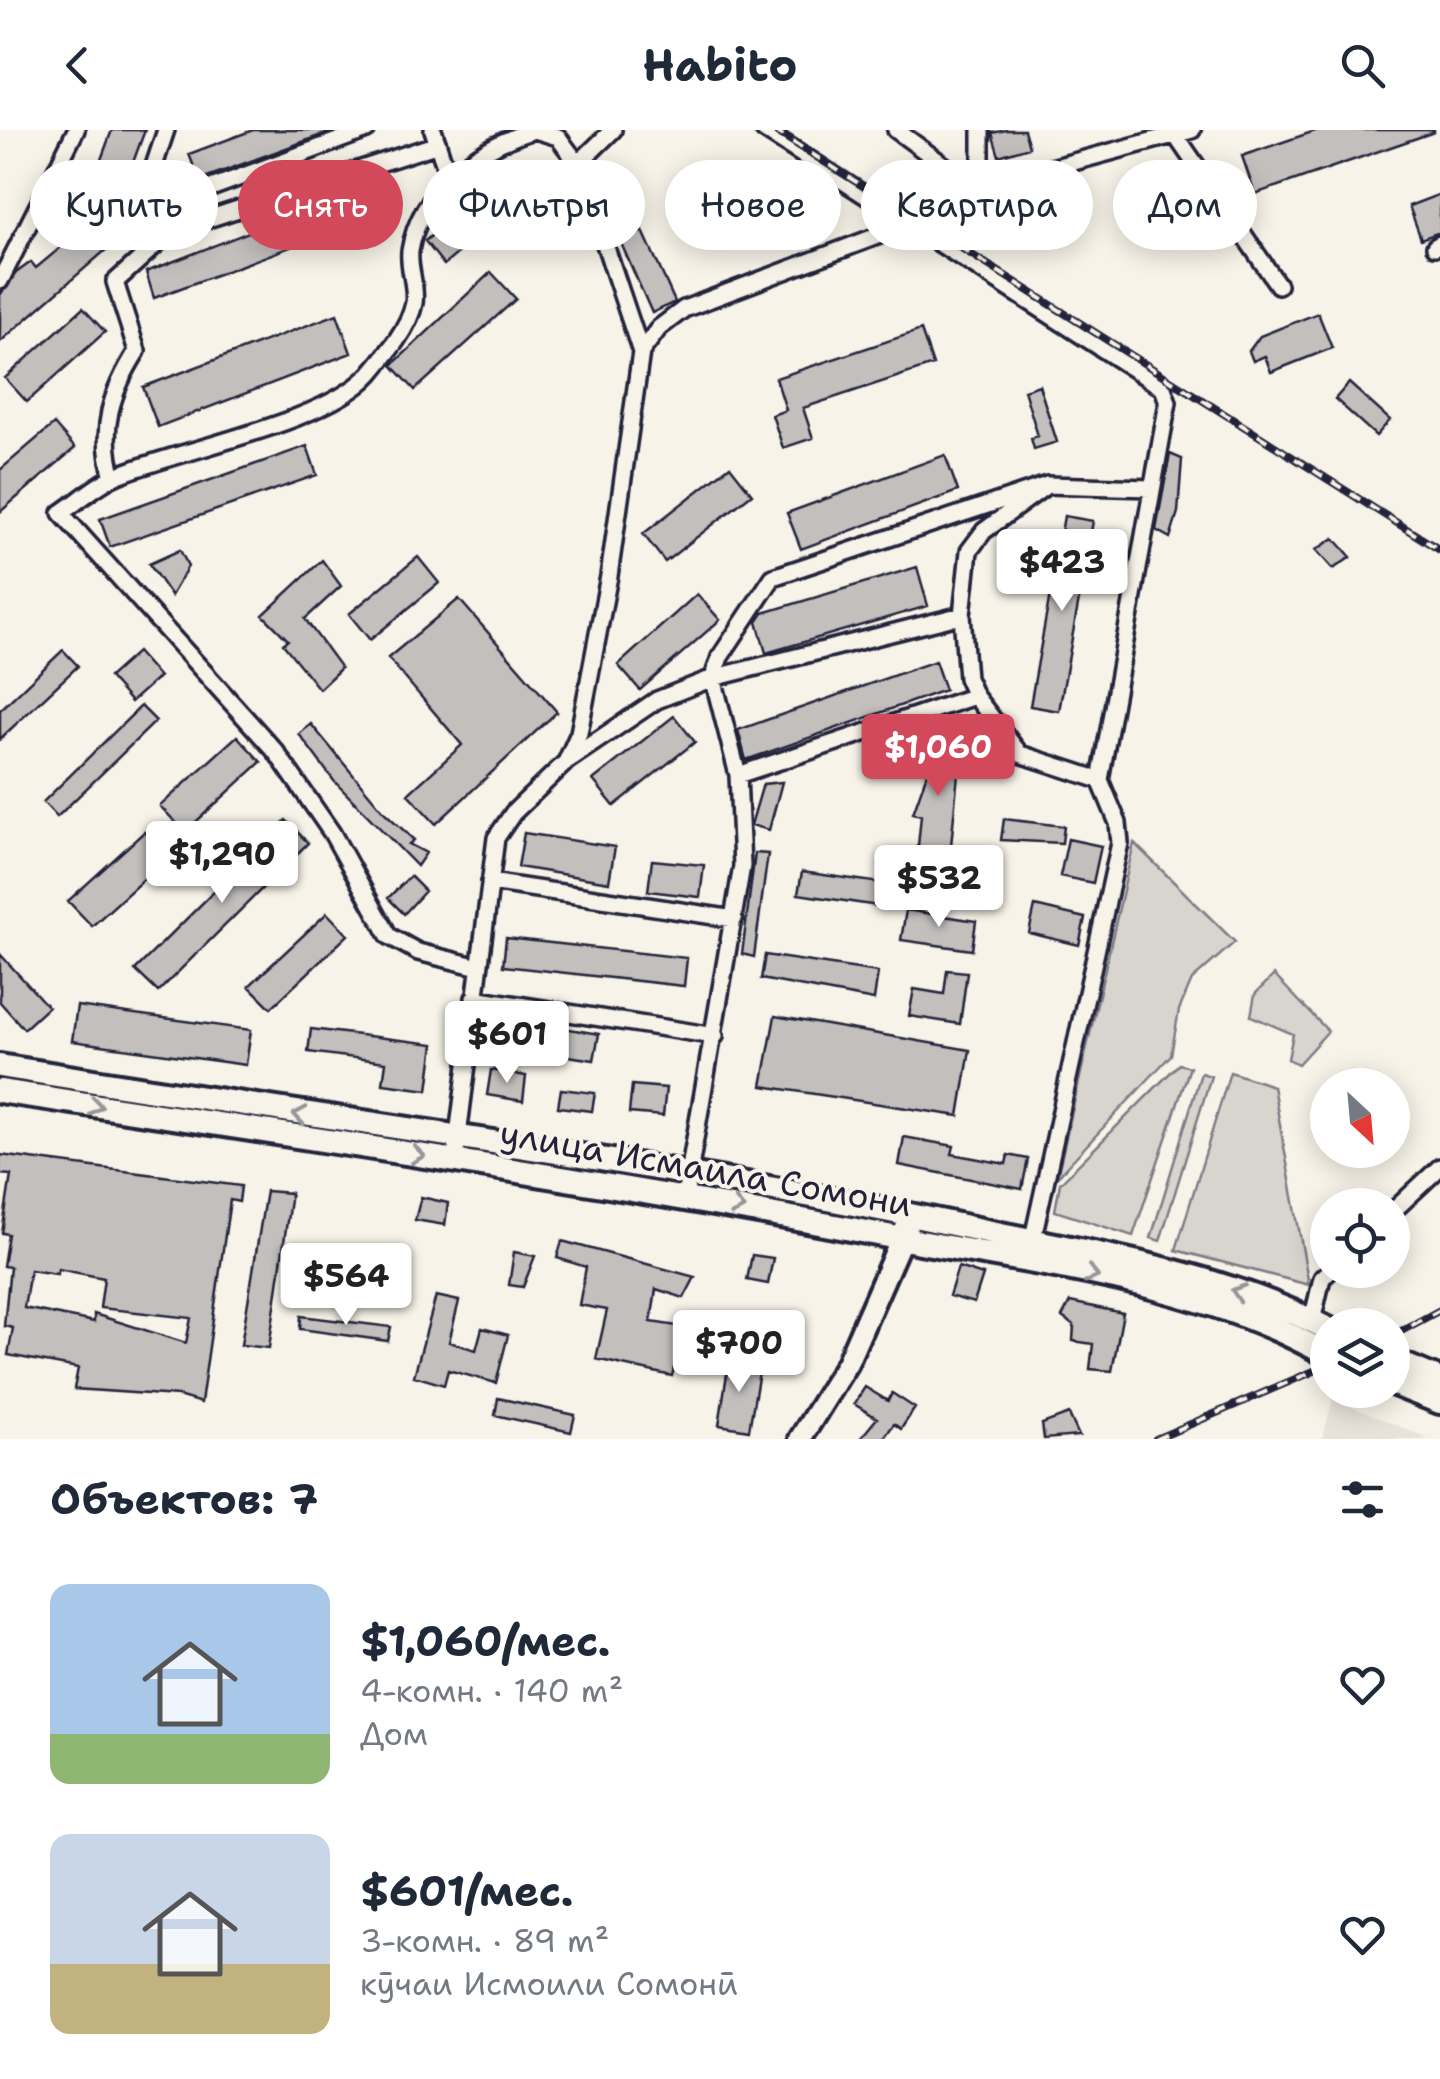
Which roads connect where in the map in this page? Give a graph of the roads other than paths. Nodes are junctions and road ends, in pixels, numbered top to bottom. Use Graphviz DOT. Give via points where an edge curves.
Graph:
graph roads {
  1 [pos="76,130"];
  2 [pos="166,130"];
  3 [pos="368,130"];
  4 [pos="534,130"];
  5 [pos="613,130"];
  6 [pos="764,130"];
  7 [pos="896,130"];
  8 [pos="981,130"];
  9 [pos="1157,130"];
  10 [pos="1192,130"];
  11 [pos="1173,133"];
  12 [pos="436,137"];
  13 [pos="1141,141"];
  14 [pos="157,160"];
  15 [pos="475,160"];
  16 [pos="575,160"];
  17 [pos="582,160"];
  18 [pos="937,160"];
  19 [pos="981,160"];
  20 [pos="1075,160"];
  21 [pos="218,185"];
  22 [pos="861,193"];
  23 [pos="423,210"];
  24 [pos="218,214"];
  25 [pos="861,242"];
  26 [pos="150,250"];
  27 [pos="607,250"];
  28 [pos="949,250"];
  29 [pos="0,281"];
  30 [pos="1278,285"];
  31 [pos="642,352"];
  32 [pos="113,477"];
  33 [pos="1047,485"];
  34 [pos="1150,488"];
  35 [pos="962,615"];
  36 [pos="713,678"];
  37 [pos="975,696"];
  38 [pos="566,762"];
  39 [pos="738,775"];
  40 [pos="1100,780"];
  41 [pos="490,882"];
  42 [pos="734,918"];
  43 [pos="478,967"];
  44 [pos="474,998"];
  45 [pos="714,1036"];
  46 [pos="0,1066"];
  47 [pos="0,1091"];
  48 [pos="457,1148"];
  49 [pos="1440,1167"];
  50 [pos="687,1186"];
  51 [pos="1410,1195"];
  52 [pos="911,1215"];
  53 [pos="901,1238"];
  54 [pos="1030,1251"];
  55 [pos="1310,1321"];
  56 [pos="1310,1345"];
  57 [pos="1410,1368"];
  58 [pos="1440,1380"];
  59 [pos="1410,1390"];
  60 [pos="1440,1402"];
  61 [pos="800,1439"];
  1 -- 29 [label="street"];
  2 -- 14 [label="street"];
  3 -- 21 [label="street"];
  4 -- 15 [label="street" via="502,140"];
  4 -- 16 [label="street" via="558,137"];
  5 -- 17 [label="street"];
  6 -- 22 [label="street"];
  7 -- 18 [label="street"];
  8 -- 19 [label="street"];
  9 -- 13 [label="street"];
  10 -- 11 [label="street"];
  11 -- 13 [label="street"];
  11 -- 30 [label="street"];
  12 -- 24 [label="street"];
  13 -- 20 [label="street"];
  23 -- 32 [label="street" via="410,252 414,303 366,378 324,405"];
  25 -- 31 [label="street" via="684,310"];
  26 -- 32 [label="street" via="115,282 137,352 112,390 106,454"];
  27 -- 31 [label="street"];
  28 -- 34 [label="street" via="1163,388 1168,402"];
  31 -- 38 [label="street" via="610,576 580,733"];
  32 -- 43 [label="street" via="61,514 276,752 332,833 389,936 418,952"];
  33 -- 34 [label="street"];
  33 -- 35 [label="street" via="984,531 969,551"];
  33 -- 36 [label="street" via="773,577"];
  34 -- 40 [label="street"];
  35 -- 36 [label="street"];
  35 -- 37 [label="street" via="967,678"];
  36 -- 38 [label="street" via="656,700"];
  36 -- 39 [label="street"];
  37 -- 39 [label="street"];
  37 -- 40 [label="street" via="1020,754"];
  38 -- 41 [label="street" via="496,838"];
  39 -- 42 [label="street" via="742,866"];
  40 -- 54 [label="street" via="1120,842"];
  41 -- 42 [label="street"];
  41 -- 43 [label="street"];
  42 -- 45 [label="street"];
  43 -- 44 [label="street"];
  44 -- 45 [label="street"];
  44 -- 48 [label="street"];
  45 -- 50 [label="street"];
  48 -- 46 [label="main road, one-way"];
  47 -- 48 [label="main road, улица Исмаила Сомони, one-way"];
  48 -- 50 [label="main road"];
  49 -- 51 [label="street"];
  50 -- 52 [label="main road"];
  50 -- 53 [label="main road, улица Исмаила Сомони, one-way"];
  52 -- 53 [label="main road"];
  52 -- 54 [label="main road"];
  53 -- 54 [label="main road, улица Исмаила Сомони"];
  53 -- 61 [label="main road" via="847,1364"];
  55 -- 54 [label="main road, one-way" via="1235,1291"];
  54 -- 56 [label="main road, улица Исмаила Сомони, one-way" via="1200,1300"];
  57 -- 58 [label="main road"];
  59 -- 60 [label="main road"];
}
